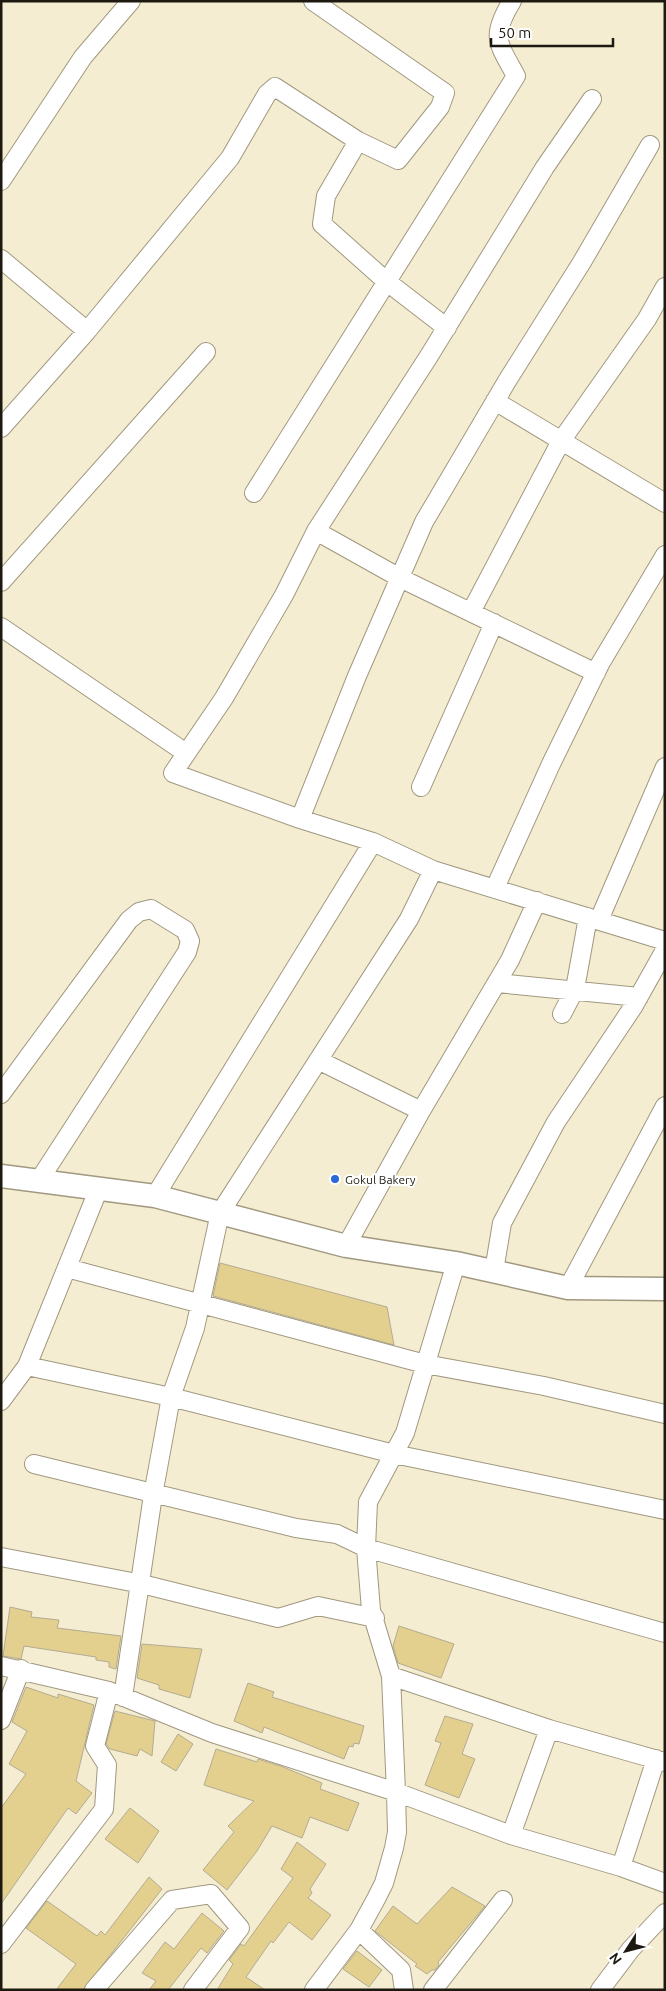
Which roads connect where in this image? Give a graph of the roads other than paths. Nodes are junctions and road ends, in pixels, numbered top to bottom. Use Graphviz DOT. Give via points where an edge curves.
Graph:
graph roads {
  1 [pos="131,1"];
  2 [pos="313,1"];
  3 [pos="512,1"];
  4 [pos="592,99"];
  5 [pos="358,141"];
  6 [pos="650,145"];
  7 [pos="1,182"];
  8 [pos="1,258"];
  9 [pos="386,281"];
  10 [pos="665,287"];
  11 [pos="447,328"];
  12 [pos="88,330"];
  13 [pos="206,352"];
  14 [pos="495,401"];
  15 [pos="1,428"];
  16 [pos="561,441"];
  17 [pos="254,493"];
  18 [pos="665,503"];
  19 [pos="316,531"];
  20 [pos="665,556"];
  21 [pos="400,578"];
  22 [pos="1,582"];
  23 [pos="471,612"];
  24 [pos="494,623"];
  25 [pos="1,627"];
  26 [pos="596,673"];
  27 [pos="186,753"];
  28 [pos="665,767"];
  29 [pos="420,787"];
  30 [pos="300,820"];
  31 [pos="373,842"];
  32 [pos="433,870"];
  33 [pos="496,888"];
  34 [pos="537,901"];
  35 [pos="594,919"];
  36 [pos="665,941"];
  37 [pos="665,950"];
  38 [pos="496,983"];
  39 [pos="575,990"];
  40 [pos="639,997"];
  41 [pos="562,1014"];
  42 [pos="318,1060"];
  43 [pos="1,1094"];
  44 [pos="665,1106"];
  45 [pos="421,1111"];
  46 [pos="1,1176"];
  47 [pos="38,1182"];
  48 [pos="99,1188"];
  49 [pos="155,1196"];
  50 [pos="220,1213"];
  51 [pos="346,1246"];
  52 [pos="456,1263"];
  53 [pos="67,1268"];
  54 [pos="494,1271"];
  55 [pos="568,1288"];
  56 [pos="665,1289"];
  57 [pos="201,1304"];
  58 [pos="425,1364"];
  59 [pos="27,1366"];
  60 [pos="171,1397"];
  61 [pos="1,1400"];
  62 [pos="665,1414"];
  63 [pos="394,1454"];
  64 [pos="34,1464"];
  65 [pos="153,1495"];
  66 [pos="665,1510"];
  67 [pos="366,1548"];
  68 [pos="1,1557"];
  69 [pos="142,1584"];
  70 [pos="375,1618"];
  71 [pos="665,1633"];
  72 [pos="1,1666"];
  73 [pos="21,1669"];
  74 [pos="391,1676"];
  75 [pos="116,1694"];
  76 [pos="1,1720"];
  77 [pos="550,1729"];
  78 [pos="660,1761"];
  79 [pos="396,1792"];
  80 [pos="510,1835"];
  81 [pos="621,1867"];
  82 [pos="665,1883"];
  83 [pos="502,1900"];
  84 [pos="665,1913"];
  85 [pos="359,1930"];
  86 [pos="1,1944"];
  87 [pos="94,1990"];
  88 [pos="193,1990"];
  89 [pos="314,1990"];
  90 [pos="404,1990"];
  91 [pos="433,1990"];
  92 [pos="600,1990"];
  1 -- 7 [label="street" via="84,57"];
  2 -- 5 [label="street" via="445,93 440,106 398,160"];
  3 -- 9 [label="street" via="502,18 498,42 516,76"];
  4 -- 11 [label="street" via="545,167"];
  5 -- 9 [label="street" via="326,196 322,224"];
  5 -- 12 [label="street" via="275,87 267,94 230,158"];
  6 -- 14 [label="street"];
  8 -- 12 [label="street"];
  9 -- 11 [label="street"];
  9 -- 17 [label="street"];
  10 -- 16 [label="street"];
  11 -- 19 [label="street"];
  12 -- 15 [label="street"];
  13 -- 22 [label="street"];
  14 -- 16 [label="street"];
  14 -- 21 [label="street" via="424,522"];
  16 -- 18 [label="street"];
  16 -- 23 [label="street"];
  19 -- 21 [label="street"];
  19 -- 27 [label="street" via="224,698"];
  20 -- 26 [label="street"];
  21 -- 23 [label="street"];
  21 -- 30 [label="street"];
  23 -- 24 [label="street"];
  24 -- 26 [label="street"];
  24 -- 29 [label="street"];
  25 -- 27 [label="street"];
  26 -- 33 [label="street"];
  27 -- 30 [label="street" via="172,773"];
  28 -- 35 [label="street"];
  30 -- 31 [label="street"];
  31 -- 32 [label="street"];
  31 -- 49 [label="street"];
  32 -- 33 [label="street"];
  32 -- 42 [label="street" via="409,919"];
  33 -- 34 [label="street"];
  34 -- 35 [label="street"];
  34 -- 38 [label="street"];
  35 -- 36 [label="street"];
  35 -- 39 [label="street"];
  37 -- 40 [label="street"];
  38 -- 39 [label="street"];
  38 -- 45 [label="street"];
  39 -- 40 [label="street"];
  39 -- 41 [label="street"];
  40 -- 54 [label="street" via="556,1122 502,1223"];
  42 -- 45 [label="street"];
  42 -- 50 [label="street"];
  43 -- 47 [label="street" via="129,920 139,912 151,909 185,930 190,940 187,952"];
  44 -- 55 [label="street"];
  45 -- 51 [label="street"];
  46 -- 47 [label="main road"];
  47 -- 48 [label="main road"];
  48 -- 49 [label="main road"];
  48 -- 53 [label="street"];
  49 -- 50 [label="main road"];
  50 -- 51 [label="main road"];
  50 -- 57 [label="street"];
  51 -- 52 [label="main road"];
  52 -- 54 [label="main road"];
  52 -- 58 [label="street"];
  53 -- 57 [label="street"];
  53 -- 59 [label="street"];
  54 -- 55 [label="main road"];
  55 -- 56 [label="main road"];
  57 -- 58 [label="street"];
  57 -- 60 [label="street" via="196,1328"];
  58 -- 62 [label="street" via="544,1386"];
  58 -- 63 [label="street" via="405,1433"];
  59 -- 60 [label="street"];
  59 -- 61 [label="street"];
  60 -- 63 [label="street"];
  60 -- 65 [label="street"];
  63 -- 66 [label="street"];
  63 -- 67 [label="street" via="368,1502"];
  64 -- 65 [label="street"];
  65 -- 67 [label="street" via="296,1528 337,1534"];
  65 -- 69 [label="street"];
  67 -- 70 [label="street" via="371,1610"];
  67 -- 71 [label="street"];
  68 -- 69 [label="street"];
  69 -- 70 [label="street" via="278,1618 318,1606"];
  69 -- 75 [label="street"];
  70 -- 74 [label="street"];
  72 -- 73 [label="street"];
  73 -- 75 [label="street"];
  73 -- 76 [label="street"];
  74 -- 77 [label="street"];
  74 -- 79 [label="street"];
  75 -- 79 [label="street" via="212,1733"];
  75 -- 86 [label="street" via="95,1746 107,1765 104,1809"];
  77 -- 78 [label="street"];
  77 -- 80 [label="street"];
  78 -- 81 [label="street"];
  79 -- 80 [label="street"];
  79 -- 85 [label="street" via="397,1832 390,1865"];
  80 -- 81 [label="street"];
  81 -- 82 [label="street"];
  83 -- 91 [label="street"];
  84 -- 92 [label="street" via="631,1949"];
  85 -- 89 [label="street"];
  85 -- 90 [label="street" via="401,1970"];
  87 -- 88 [label="street" via="172,1900 211,1894 240,1928"];
}
